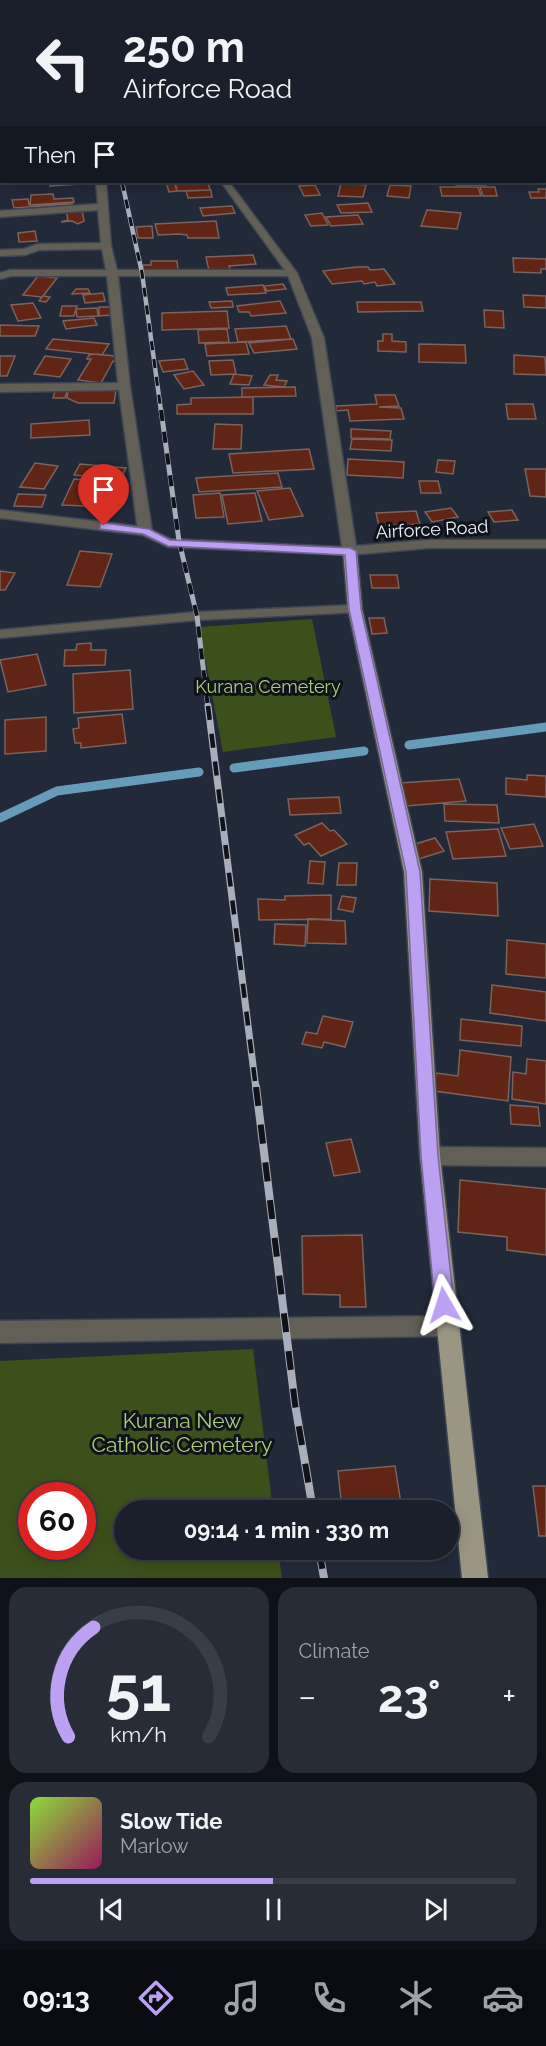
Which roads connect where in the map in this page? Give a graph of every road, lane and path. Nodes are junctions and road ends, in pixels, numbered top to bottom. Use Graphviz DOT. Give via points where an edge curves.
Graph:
graph roads {
  1 [pos="101,183"];
  2 [pos="226,183"];
  3 [pos="103,207"];
  4 [pos="0,214"];
  5 [pos="106,246"];
  6 [pos="0,253"];
  7 [pos="112,271"];
  8 [pos="292,273"];
  9 [pos="0,276"];
  10 [pos="124,386"];
  11 [pos="0,388"];
  12 [pos="0,514"];
  13 [pos="145,531"];
  14 [pos="546,544"];
  15 [pos="350,551"];
  16 [pos="355,609"];
  17 [pos="0,634"];
  18 [pos="430,1156"];
  19 [pos="546,1157"];
  20 [pos="447,1326"];
  21 [pos="0,1332"];
  22 [pos="475,1578"];
  1 -- 3 [label="street"];
  2 -- 8 [label="street"];
  3 -- 4 [label="street"];
  3 -- 5 [label="street"];
  5 -- 6 [label="street" via="38,247"];
  5 -- 7 [label="street"];
  7 -- 8 [label="street"];
  7 -- 9 [label="street"];
  7 -- 10 [label="street"];
  8 -- 15 [label="street" via="318,338"];
  10 -- 11 [label="street"];
  10 -- 13 [label="street"];
  12 -- 13 [label="street, Airforce Road"];
  13 -- 15 [label="street, Airforce Road" via="168,543"];
  14 -- 15 [label="street, Airforce Road" via="428,544"];
  15 -- 16 [label="main road"];
  16 -- 17 [label="street" via="197,616"];
  16 -- 18 [label="main road" via="413,872"];
  18 -- 19 [label="street"];
  18 -- 20 [label="main road"];
  20 -- 21 [label="street"];
  20 -- 22 [label="main road"];
}
